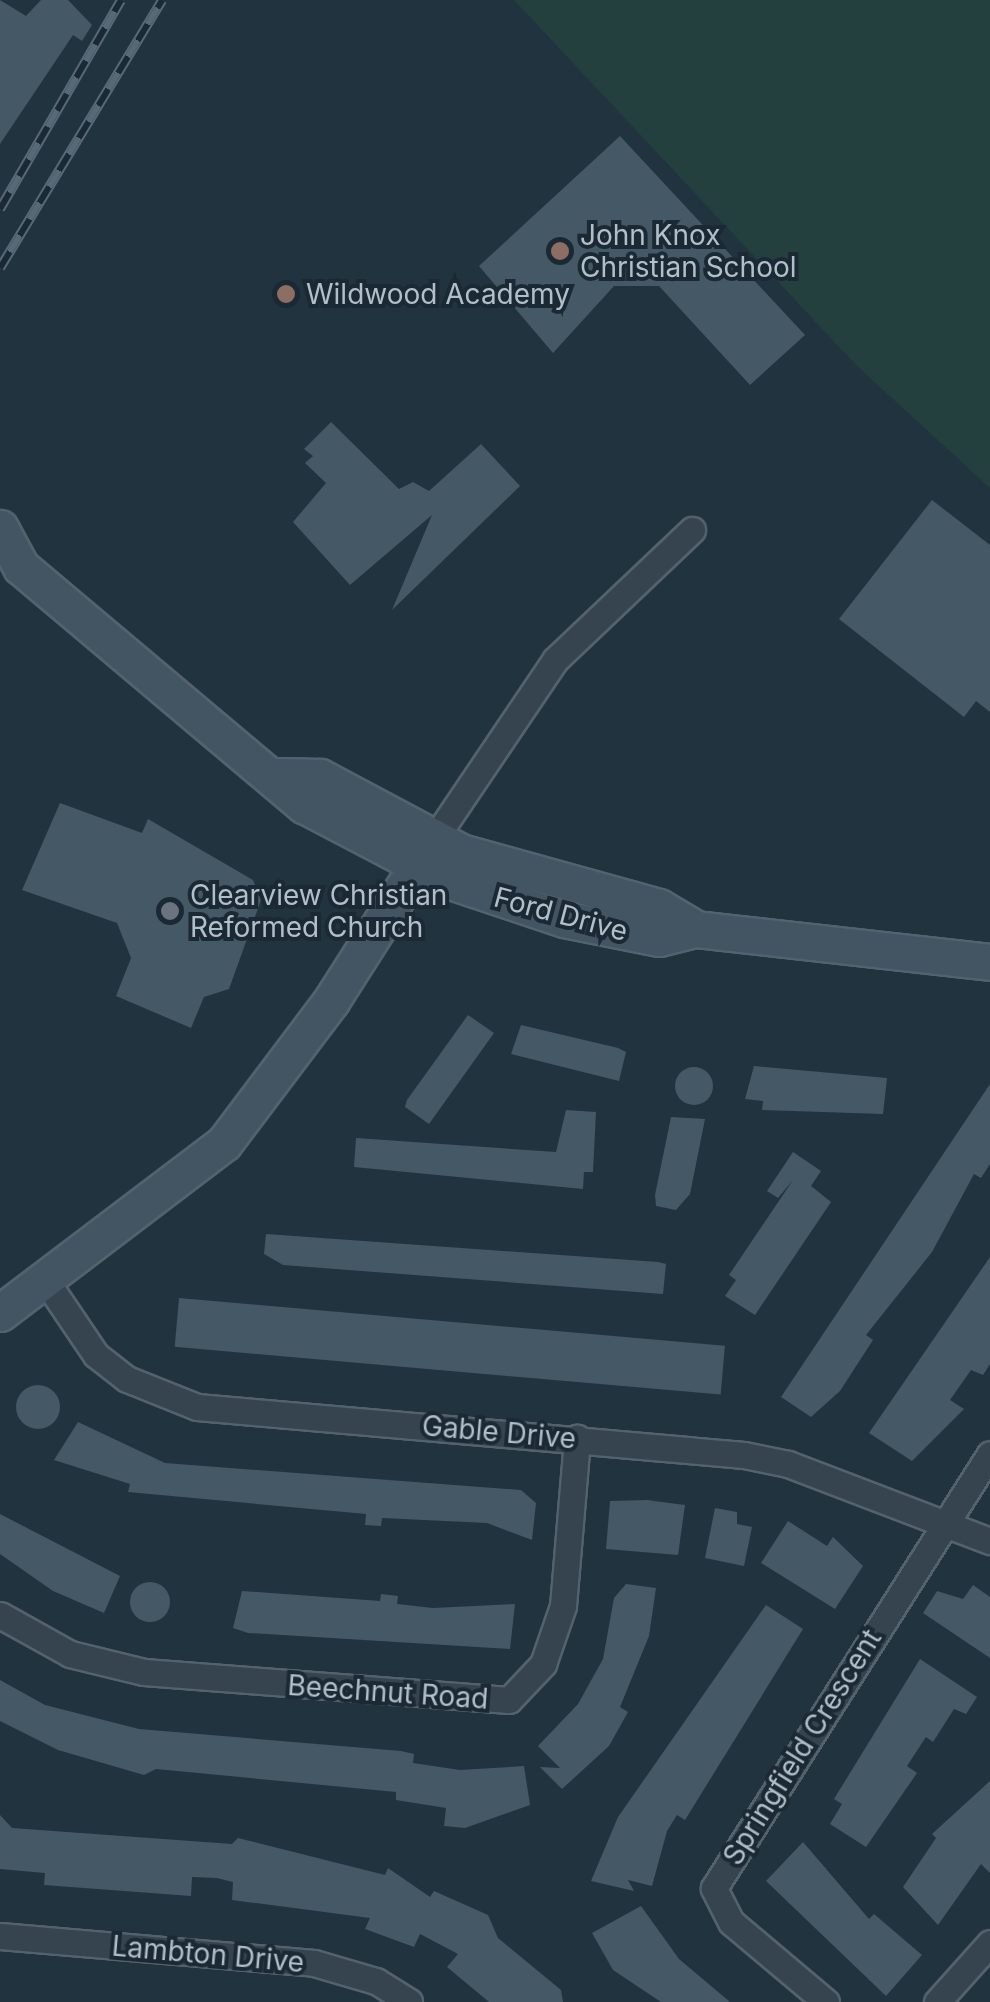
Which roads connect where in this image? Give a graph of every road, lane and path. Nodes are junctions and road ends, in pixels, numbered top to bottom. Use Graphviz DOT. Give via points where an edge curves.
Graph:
graph roads {
  1 [pos="0,528"];
  2 [pos="692,530"];
  3 [pos="11,566"];
  4 [pos="426,851"];
  5 [pos="990,962"];
  6 [pos="46,1281"];
  7 [pos="0,1313"];
  8 [pos="577,1438"];
  9 [pos="990,1454"];
  10 [pos="944,1520"];
  11 [pos="990,1541"];
  12 [pos="0,1616"];
  13 [pos="0,1936"];
  14 [pos="990,1943"];
  15 [pos="408,2002"];
  16 [pos="826,2002"];
  17 [pos="937,2002"];
  1 -- 3 [label="main road, Ford Drive"];
  2 -- 4 [label="street" via="555,660"];
  3 -- 4 [label="main road, Ford Drive" via="278,776 304,805"];
  4 -- 5 [label="main road, Ford Drive" via="658,906 696,929"];
  4 -- 6 [label="main road" via="331,1001 224,1143"];
  6 -- 7 [label="main road"];
  6 -- 8 [label="street, Gable Drive" via="96,1355 127,1379 197,1407"];
  8 -- 10 [label="street, Gable Drive" via="788,1464"];
  8 -- 12 [label="street, Beechnut Road" via="563,1606 543,1664 509,1700 144,1672 70,1654"];
  9 -- 10 [label="street"];
  10 -- 11 [label="street, Gable Drive"];
  10 -- 16 [label="street, Springfield Crescent" via="714,1888 731,1922"];
  13 -- 15 [label="street, Lambton Drive" via="314,1963 376,1980"];
  14 -- 17 [label="street"];
}
